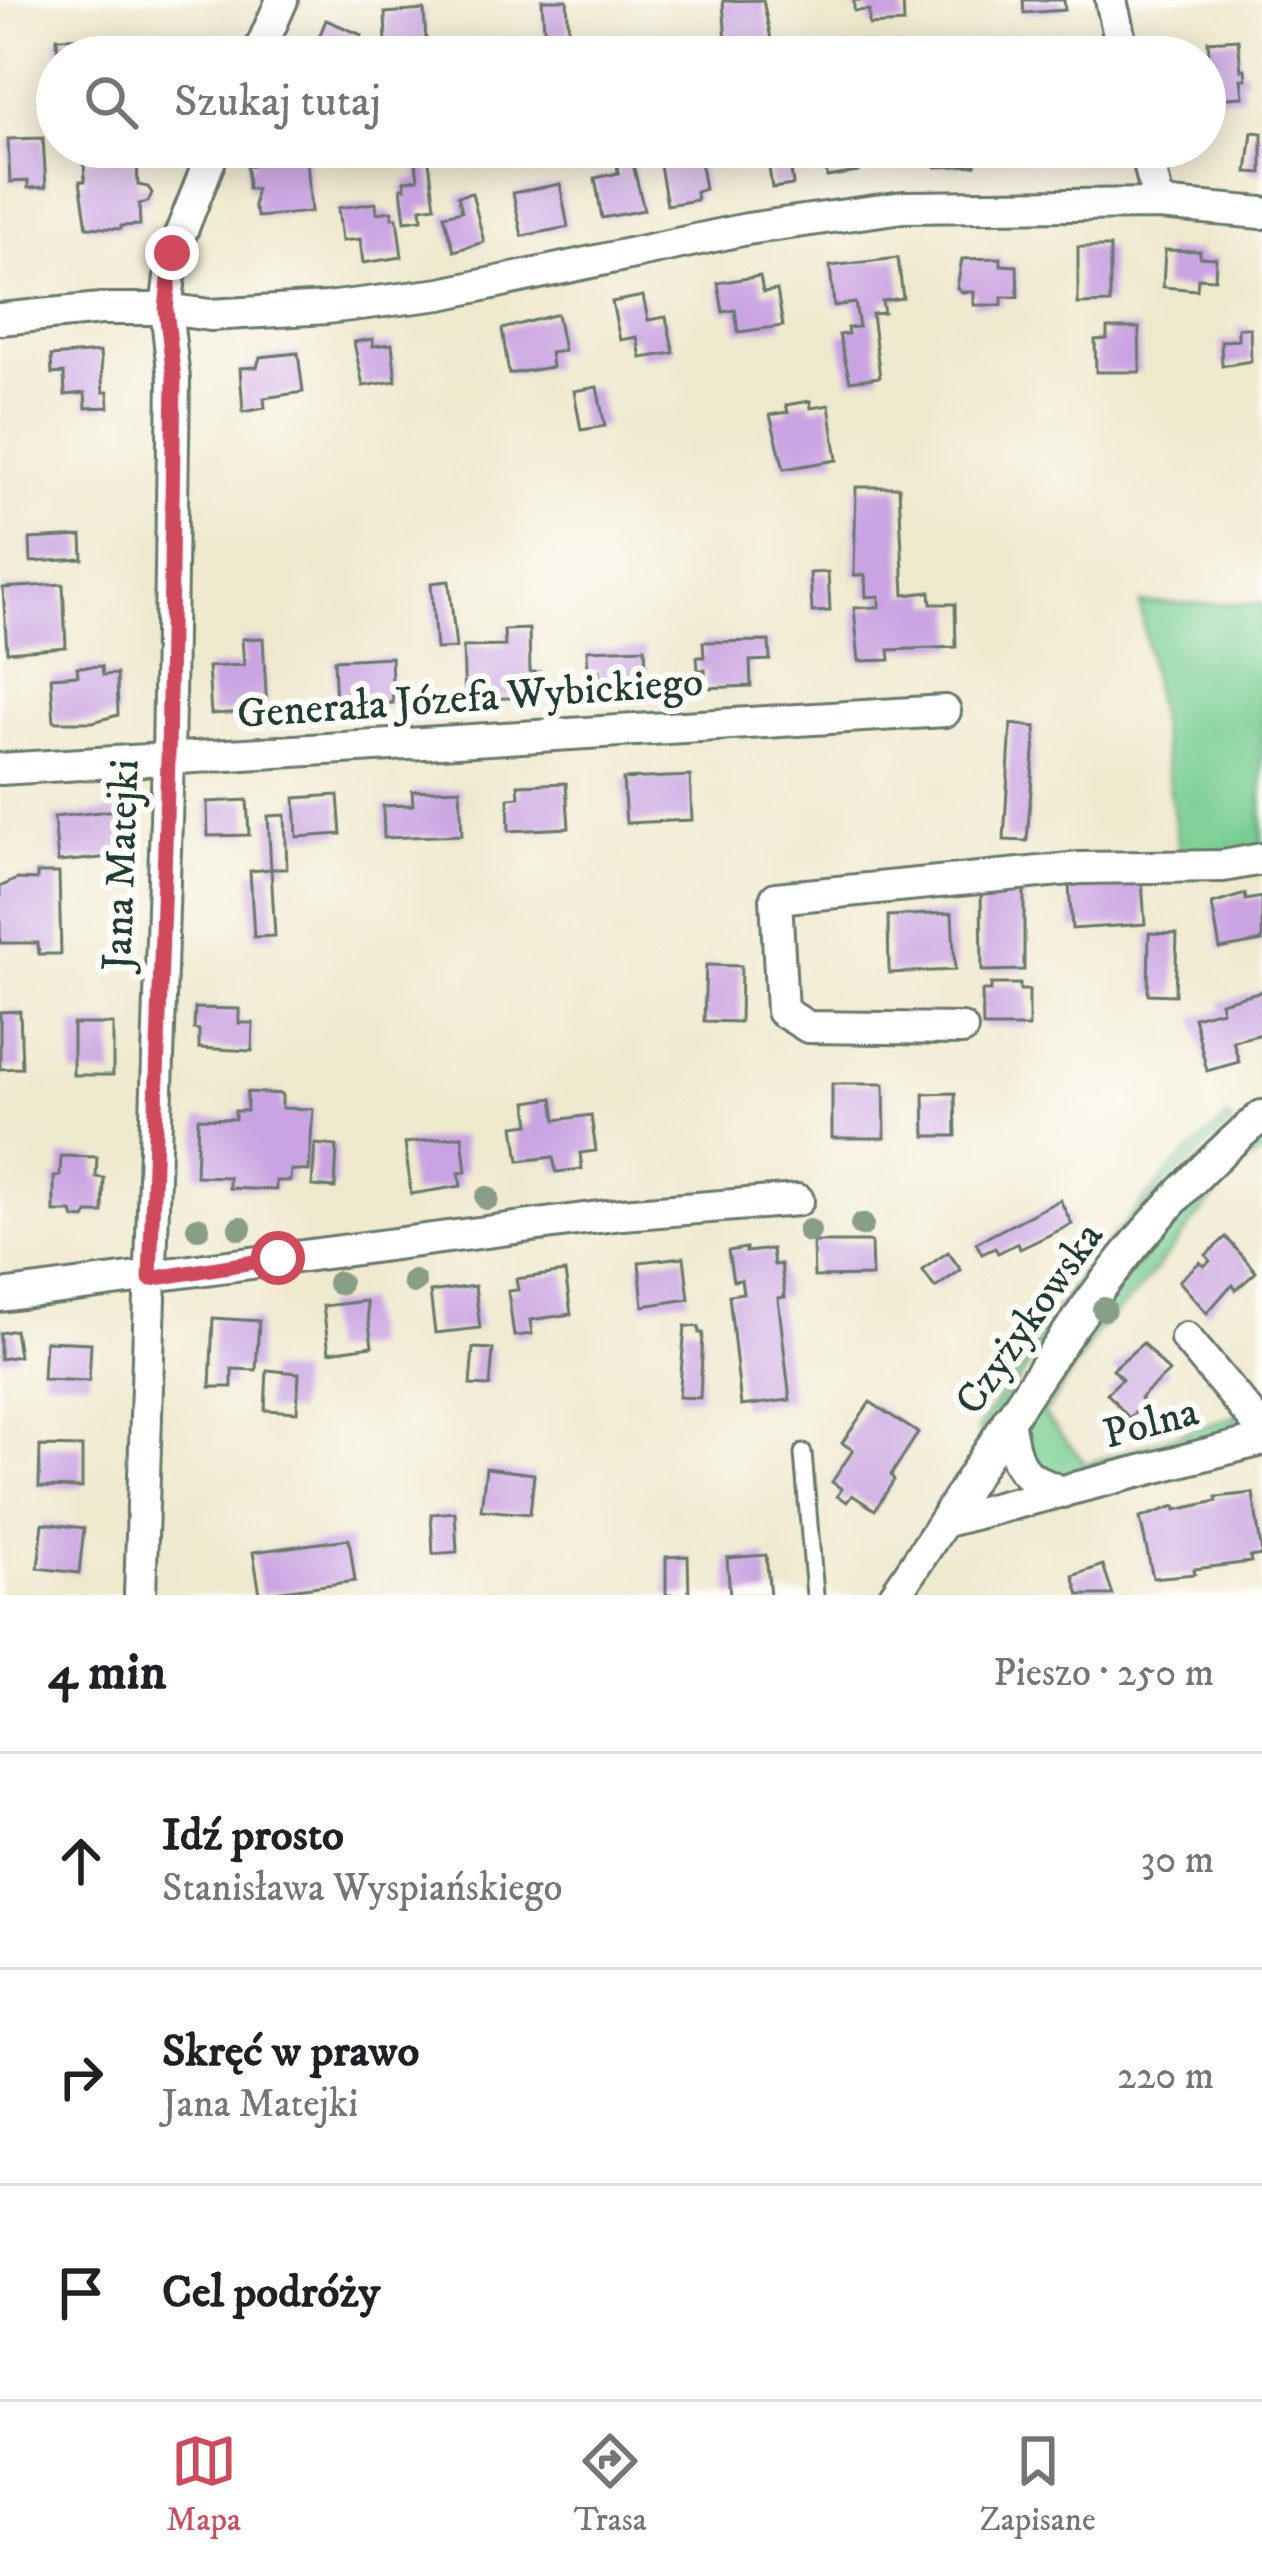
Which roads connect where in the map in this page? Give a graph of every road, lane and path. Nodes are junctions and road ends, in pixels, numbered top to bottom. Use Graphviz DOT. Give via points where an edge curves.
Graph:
graph roads {
  1 [pos="283,0"];
  2 [pos="1111,0"];
  3 [pos="267,36"];
  4 [pos="1119,36"];
  5 [pos="206,168"];
  6 [pos="1150,168"];
  7 [pos="1159,204"];
  8 [pos="1262,213"];
  9 [pos="166,309"];
  10 [pos="0,320"];
  11 [pos="945,711"];
  12 [pos="168,760"];
  13 [pos="0,769"];
  14 [pos="1262,859"];
  15 [pos="962,1029"];
  16 [pos="1262,1116"];
  17 [pos="798,1200"];
  18 [pos="150,1279"];
  19 [pos="0,1296"];
  20 [pos="1186,1338"];
  21 [pos="1008,1420"];
  22 [pos="1262,1439"];
  23 [pos="803,1454"];
  24 [pos="1062,1492"];
  25 [pos="946,1521"];
  26 [pos="140,1595"];
  27 [pos="815,1595"];
  28 [pos="896,1595"];
  1 -- 3 [label="street"];
  2 -- 4 [label="street"];
  5 -- 9 [label="street, Jana Matejki" via="172,253"];
  6 -- 7 [label="street"];
  7 -- 8 [label="street"];
  7 -- 9 [label="street" via="903,207 746,229 441,294 280,311"];
  9 -- 10 [label="street"];
  9 -- 12 [label="street, Jana Matejki" via="174,379"];
  11 -- 12 [label="street, Generała Józefa Wybickiego"];
  12 -- 13 [label="street, Generała Józefa Wybickiego"];
  12 -- 18 [label="street, Jana Matejki"];
  14 -- 15 [label="street" via="776,898 782,1011 808,1028"];
  16 -- 21 [label="street, Czyżykowska" via="1143,1231"];
  17 -- 18 [label="street" via="580,1219"];
  18 -- 19 [label="street"];
  18 -- 26 [label="street, Jana Matejki"];
  20 -- 22 [label="street, Polna"];
  21 -- 24 [label="street, Polna" via="1014,1457 1028,1479"];
  21 -- 25 [label="street, Czyżykowska"];
  22 -- 24 [label="street, Polna"];
  23 -- 27 [label="lane"];
  24 -- 25 [label="street, Polna"];
  25 -- 28 [label="street, Czyżykowska"];
}
